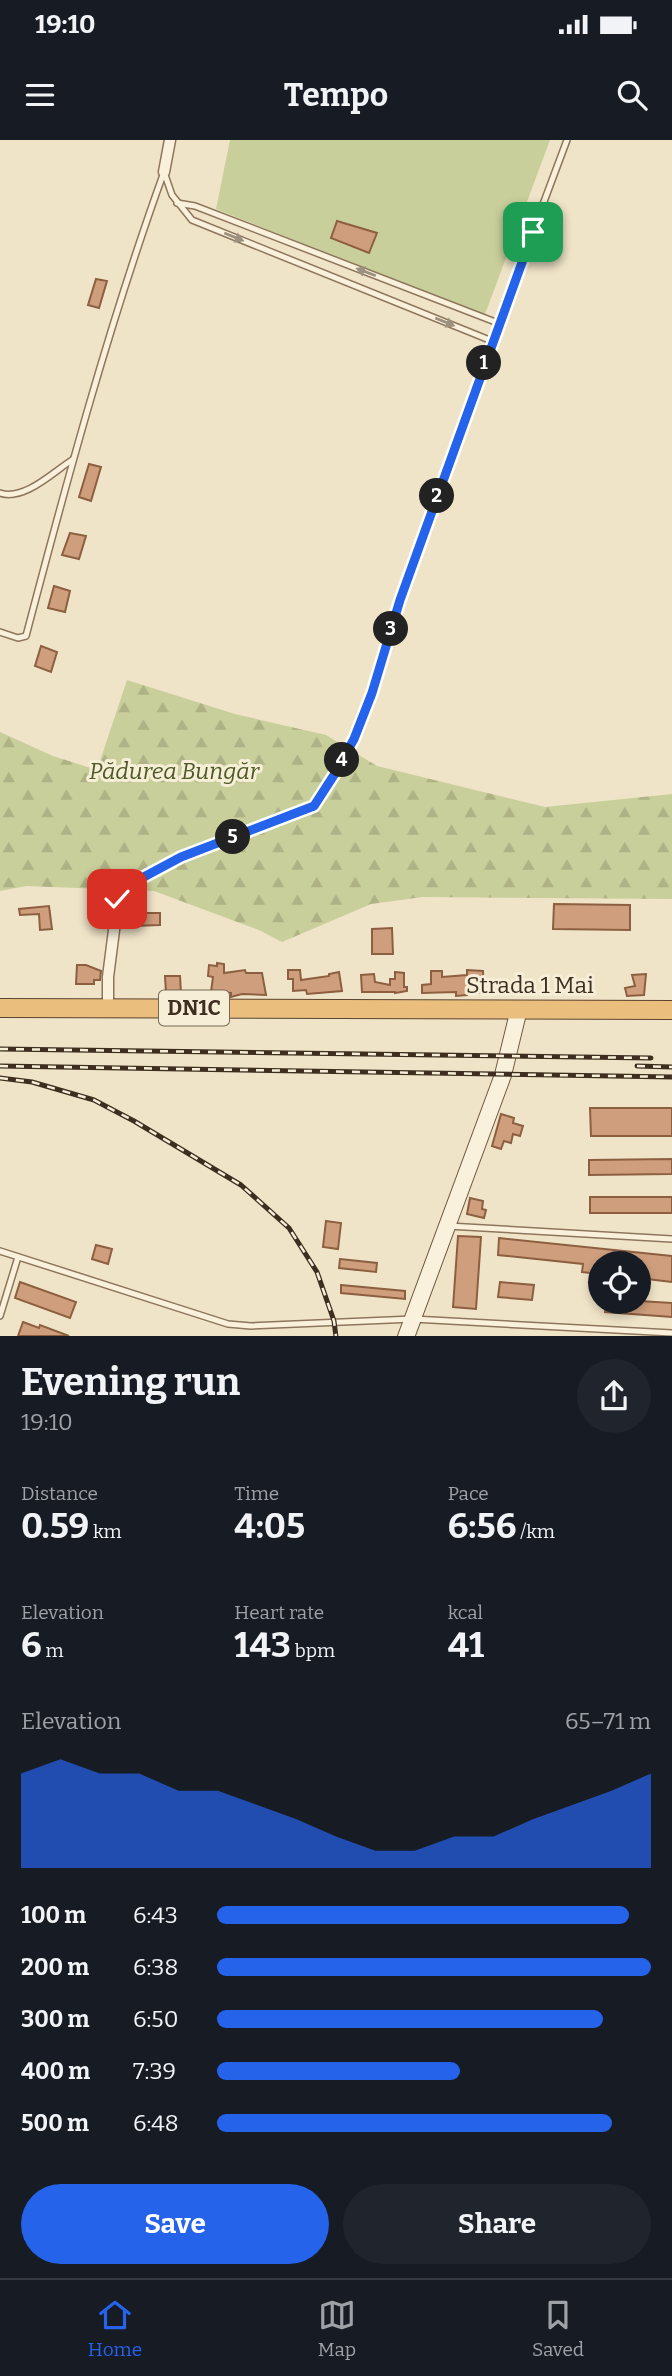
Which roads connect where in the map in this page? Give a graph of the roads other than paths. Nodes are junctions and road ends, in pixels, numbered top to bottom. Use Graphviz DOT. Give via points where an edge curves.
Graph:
graph roads {
  1 [pos="170,140"];
  2 [pos="567,140"];
  3 [pos="164,172"];
  4 [pos="177,203"];
  5 [pos="498,323"];
  6 [pos="492,341"];
  7 [pos="72,460"];
  8 [pos="0,493"];
  9 [pos="0,632"];
  10 [pos="123,892"];
  11 [pos="0,1008"];
  12 [pos="108,1009"];
  13 [pos="519,1009"];
  14 [pos="672,1010"];
  15 [pos="447,1226"];
  16 [pos="672,1239"];
  17 [pos="0,1251"];
  18 [pos="18,1257"];
  19 [pos="0,1316"];
  20 [pos="413,1319"];
  21 [pos="672,1333"];
  22 [pos="406,1336"];
  1 -- 3 [label="street"];
  2 -- 5 [label="lane"];
  3 -- 4 [label="lane"];
  3 -- 7 [label="lane" via="131,261"];
  5 -- 4 [label="lane, one-way"];
  4 -- 6 [label="lane, one-way" via="192,220"];
  5 -- 6 [label="lane"];
  6 -- 10 [label="lane" via="400,600 372,693 354,739 314,806 181,857"];
  7 -- 8 [label="lane" via="25,491 10,496"];
  7 -- 9 [label="lane" via="26,636"];
  10 -- 12 [label="street" via="117,899"];
  11 -- 12 [label="highway, DN1C"];
  12 -- 13 [label="highway, Strada 1 Mai / DN1C"];
  13 -- 14 [label="highway, Strada 1 Mai / DN1C"];
  13 -- 15 [label="main road" via="506,1066"];
  15 -- 16 [label="lane"];
  15 -- 20 [label="main road"];
  17 -- 18 [label="lane"];
  18 -- 19 [label="lane"];
  18 -- 20 [label="lane" via="228,1324"];
  20 -- 21 [label="lane"];
  20 -- 22 [label="main road"];
}
